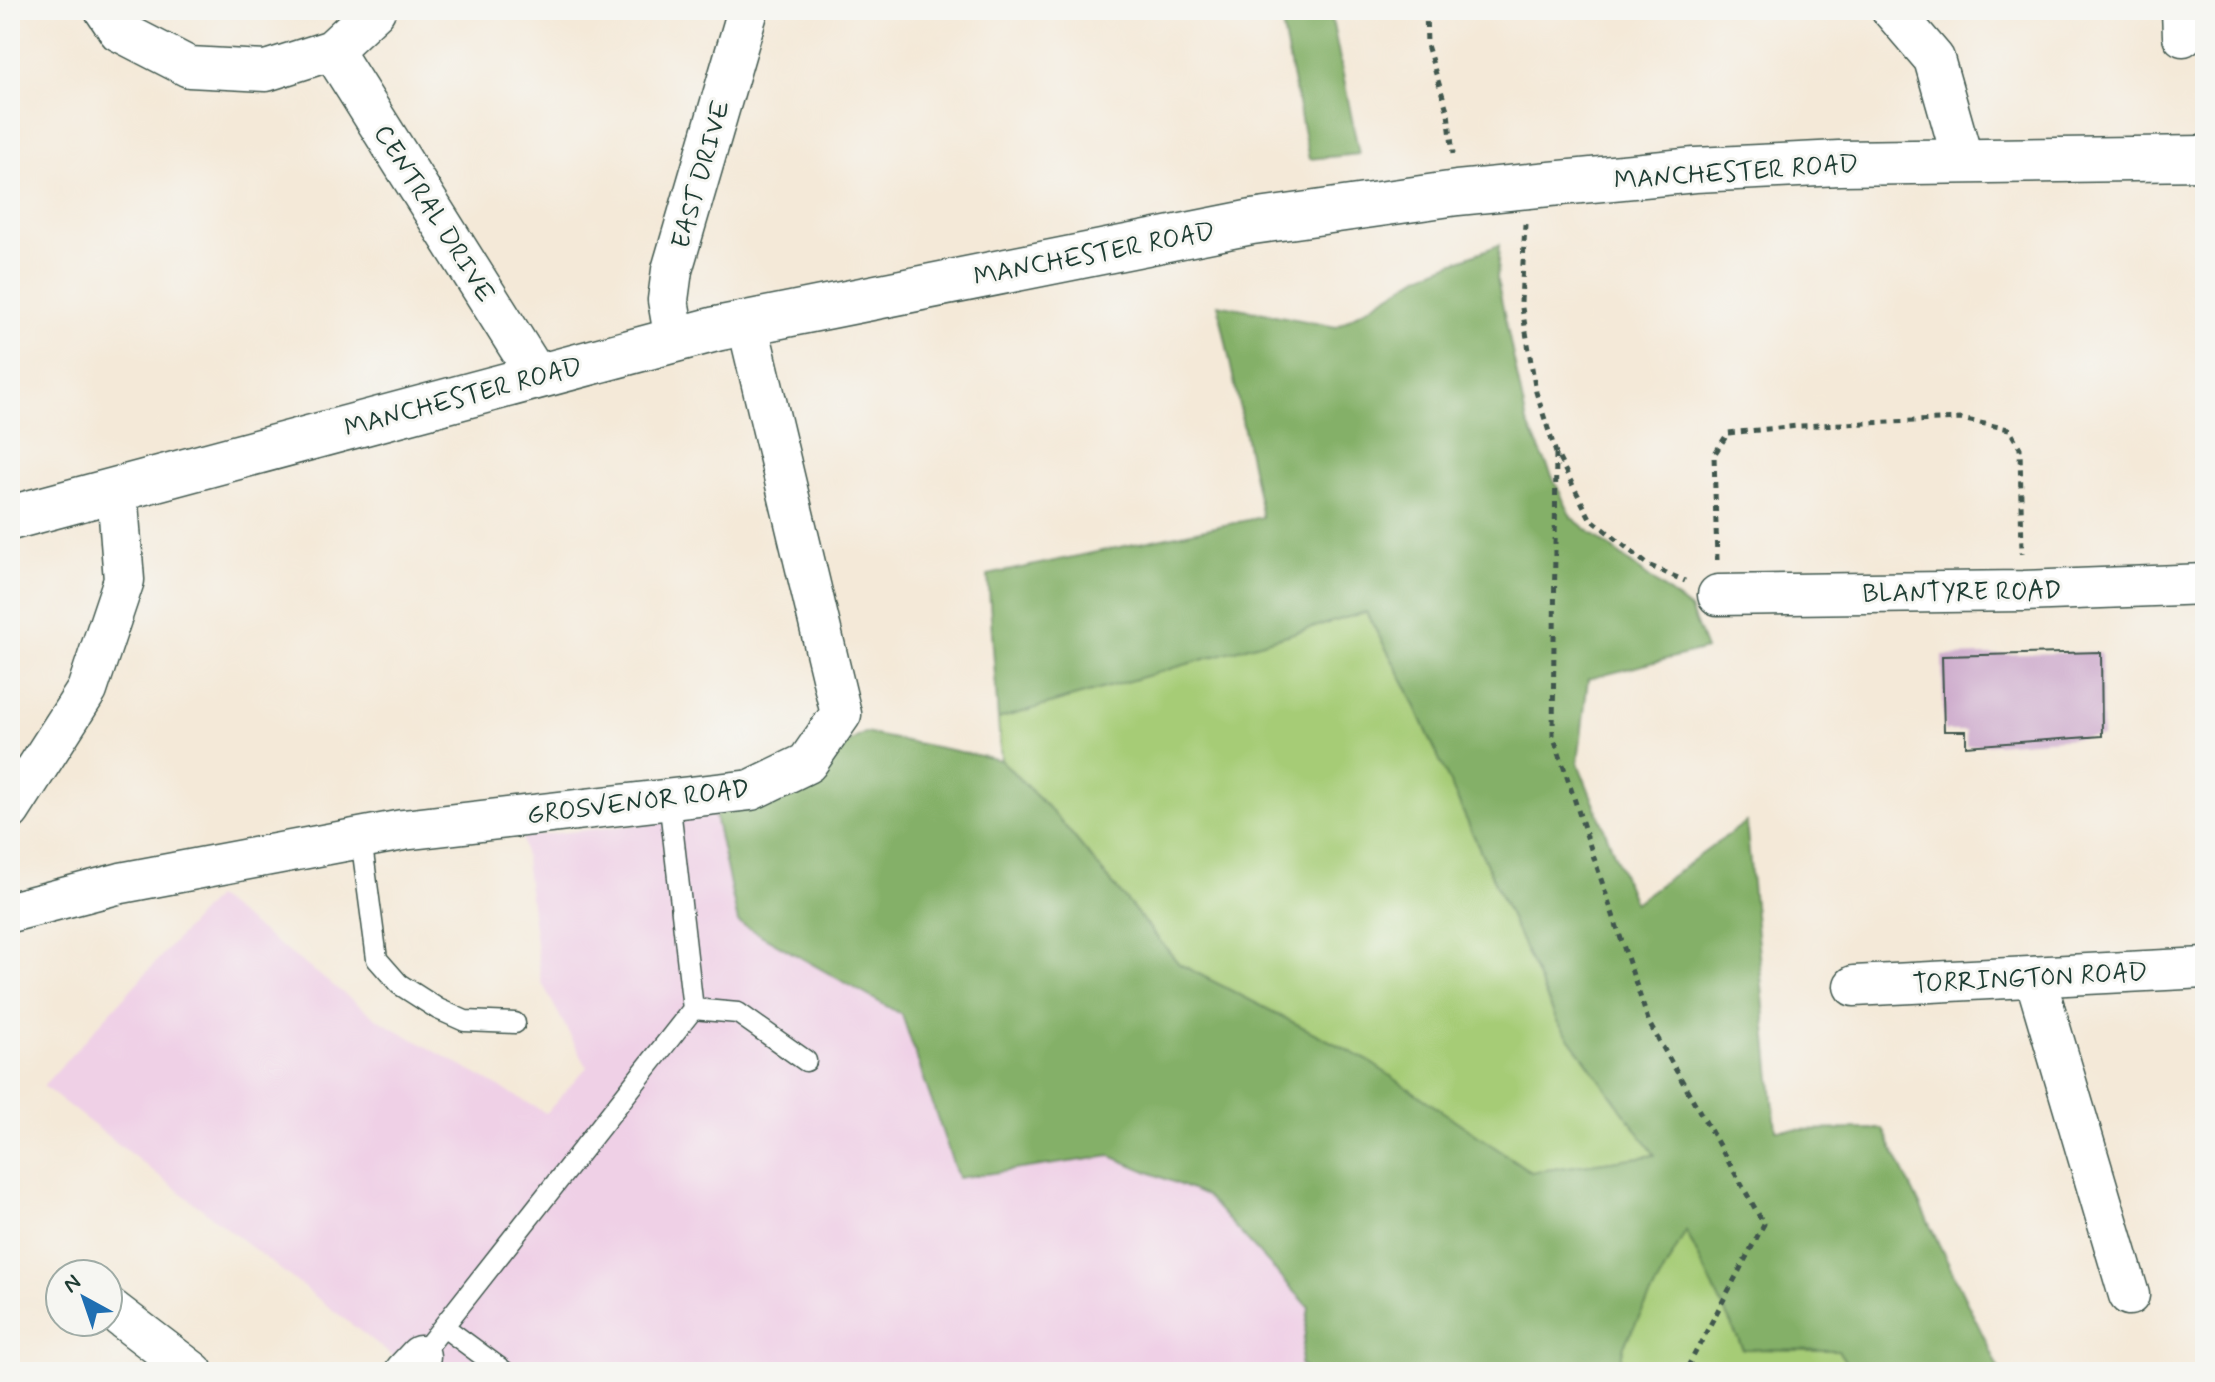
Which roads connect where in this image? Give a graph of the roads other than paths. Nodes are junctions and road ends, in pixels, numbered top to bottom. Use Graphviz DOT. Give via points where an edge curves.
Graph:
graph roads {
  1 [pos="105,10"];
  2 [pos="375,10"];
  3 [pos="748,10"];
  4 [pos="1892,10"];
  5 [pos="332,50"];
  6 [pos="2205,158"];
  7 [pos="1963,161"];
  8 [pos="747,322"];
  9 [pos="675,340"];
  10 [pos="537,376"];
  11 [pos="117,490"];
  12 [pos="10,518"];
  13 [pos="2205,584"];
  14 [pos="1718,595"];
  15 [pos="669,799"];
  16 [pos="10,810"];
  17 [pos="361,838"];
  18 [pos="10,912"];
  19 [pos="2205,968"];
  20 [pos="2035,977"];
  21 [pos="1854,986"];
  22 [pos="693,1009"];
  23 [pos="515,1023"];
  24 [pos="806,1061"];
  25 [pos="2129,1295"];
  26 [pos="124,1319"];
  27 [pos="423,1352"];
  28 [pos="193,1372"];
  29 [pos="505,1372"];
  1 -- 5 [label="street" via="119,31 189,67 266,71"];
  2 -- 5 [label="street"];
  3 -- 9 [label="street, EAST DRIVE" via="672,270 668,300"];
  4 -- 7 [label="street" via="1934,59"];
  5 -- 10 [label="street, CENTRAL DRIVE"];
  6 -- 7 [label="main road, MANCHESTER ROAD"];
  7 -- 8 [label="main road, MANCHESTER ROAD" via="1695,170 1457,193 1252,222"];
  8 -- 9 [label="main road, MANCHESTER ROAD"];
  8 -- 15 [label="street, GROSVENOR ROAD" via="841,714 807,763 751,790"];
  9 -- 10 [label="main road, MANCHESTER ROAD"];
  10 -- 11 [label="main road, MANCHESTER ROAD"];
  11 -- 12 [label="main road, MANCHESTER ROAD"];
  11 -- 16 [label="street" via="124,580 92,676"];
  13 -- 14 [label="street, BLANTYRE ROAD"];
  15 -- 17 [label="street, GROSVENOR ROAD"];
  15 -- 22 [label="lane"];
  17 -- 18 [label="street, GROSVENOR ROAD" via="121,883"];
  17 -- 23 [label="lane" via="377,959 399,984 451,1015 465,1021"];
  19 -- 20 [label="street, TORRINGTON ROAD"];
  20 -- 21 [label="street, TORRINGTON ROAD"];
  20 -- 25 [label="street"];
  22 -- 24 [label="lane" via="738,1013"];
  22 -- 27 [label="lane"];
  26 -- 28 [label="street"];
  27 -- 29 [label="lane"];
}
